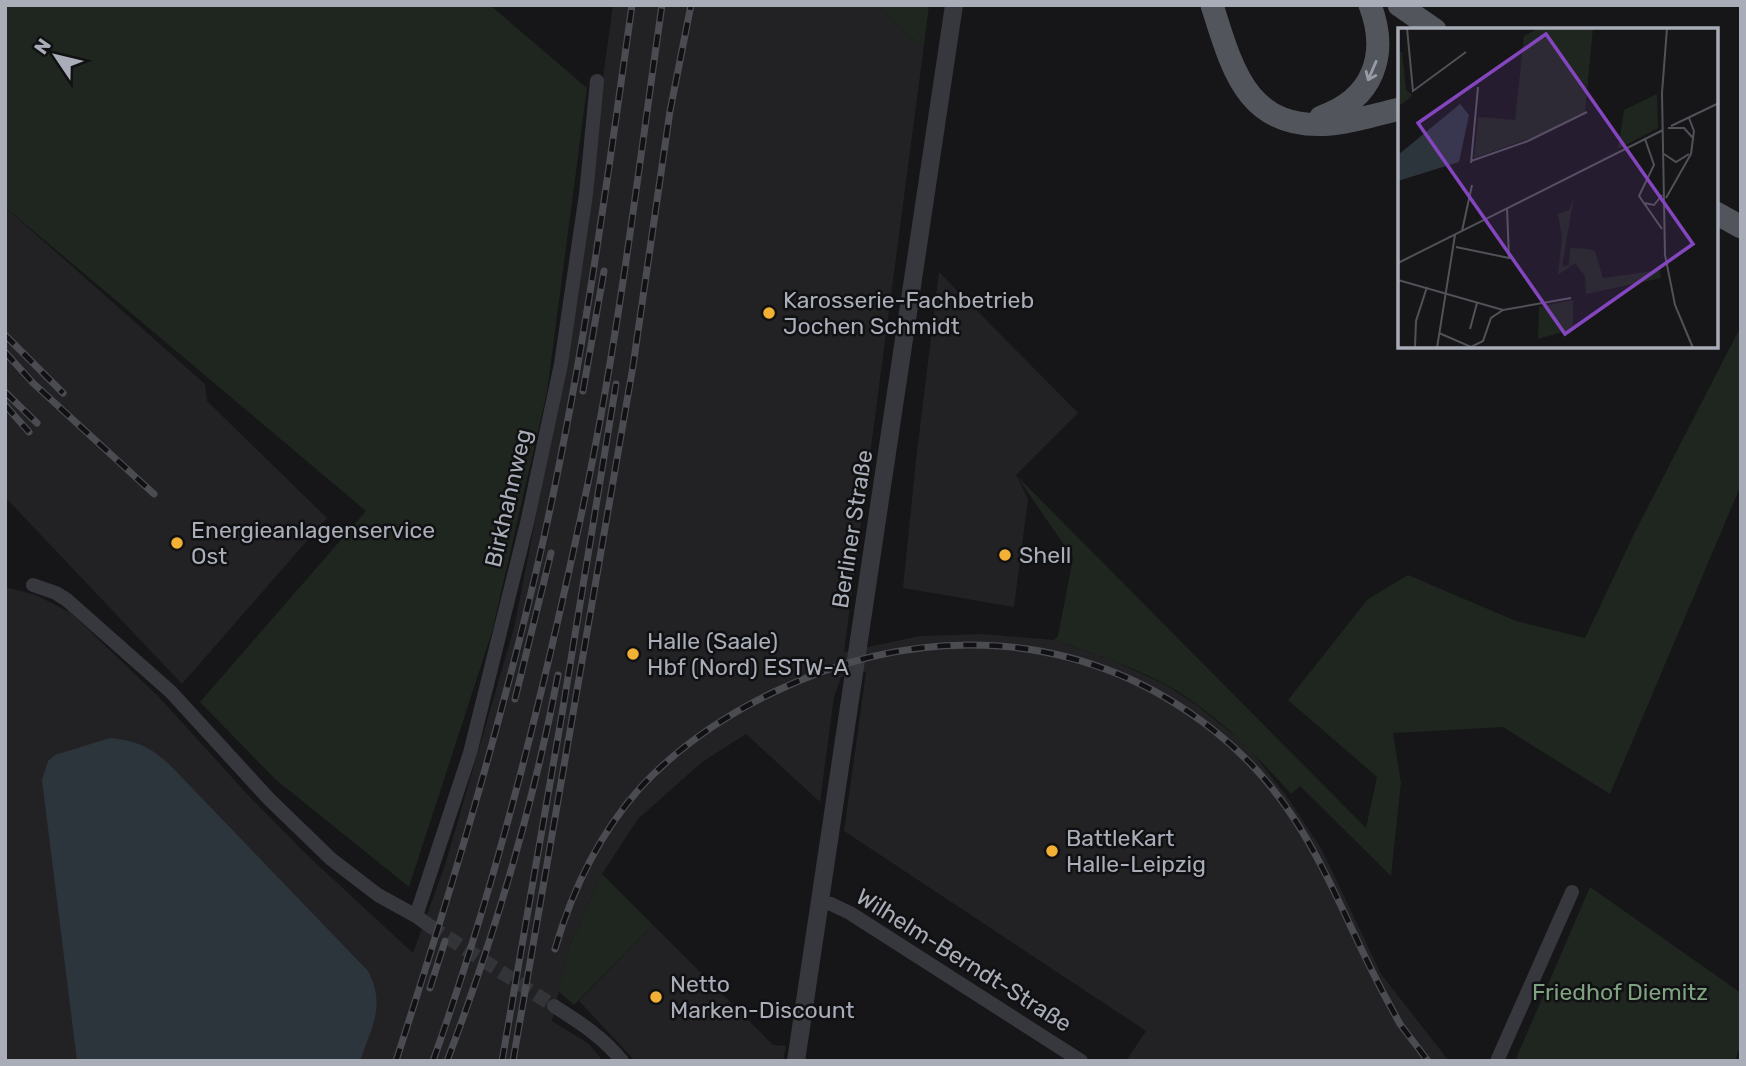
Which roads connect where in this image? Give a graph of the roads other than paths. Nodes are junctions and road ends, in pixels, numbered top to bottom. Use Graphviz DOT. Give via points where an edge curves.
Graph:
graph roads {
  1 [pos="954,5"];
  2 [pos="1212,5"];
  3 [pos="1370,5"];
  4 [pos="1399,5"];
  5 [pos="1423,19"];
  6 [pos="597,81"];
  7 [pos="1398,109"];
  8 [pos="1296,124"];
  9 [pos="1718,214"];
  10 [pos="1741,227"];
  11 [pos="33,585"];
  12 [pos="1572,892"];
  13 [pos="821,903"];
  14 [pos="416,915"];
  15 [pos="430,926"];
  16 [pos="554,1006"];
  17 [pos="622,1061"];
  18 [pos="796,1061"];
  19 [pos="1081,1061"];
  20 [pos="1497,1061"];
  1 -- 13 [label="street, Berliner Straße"];
  2 -- 8 [label="main road" via="1235,70 1252,98 1269,114"];
  3 -- 8 [label="main road, one-way" via="1379,50 1370,78 1340,110"];
  4 -- 5 [label="main road"];
  6 -- 14 [label="street, Birkhahnweg" via="561,364 527,523 470,753"];
  7 -- 8 [label="main road" via="1333,124"];
  9 -- 10 [label="main road"];
  11 -- 14 [label="street" via="67,600 171,692 331,859 378,895"];
  12 -- 20 [label="street"];
  13 -- 18 [label="street, Berliner Straße"];
  13 -- 19 [label="street, Wilhelm-Berndt-Straße" via="850,913"];
  14 -- 15 [label="street"];
  16 -- 17 [label="street" via="582,1023"];
}
